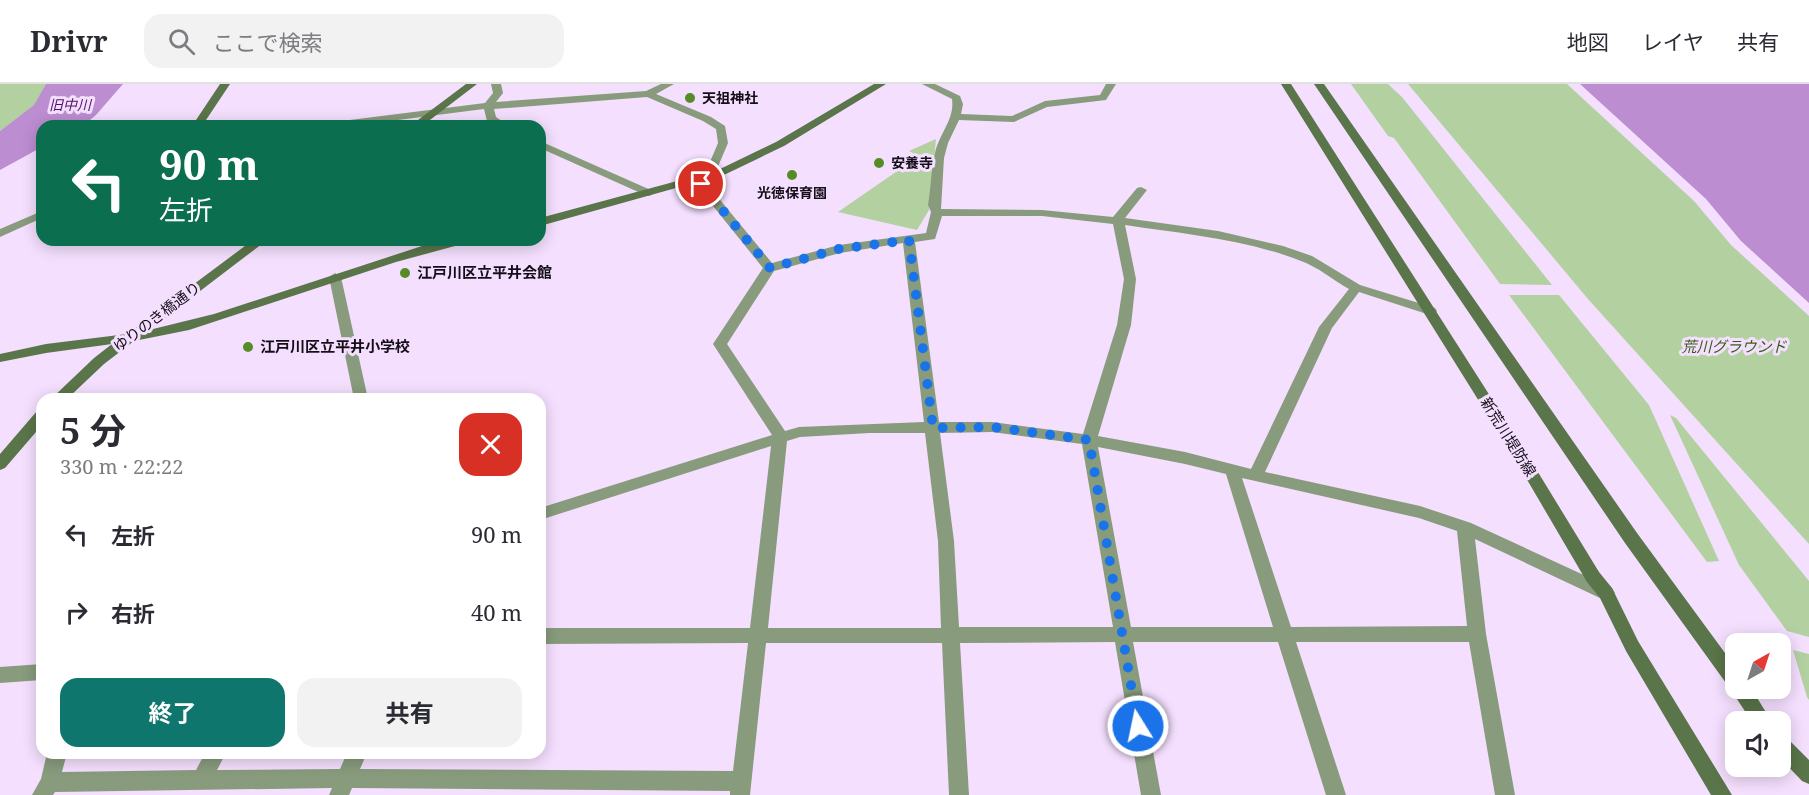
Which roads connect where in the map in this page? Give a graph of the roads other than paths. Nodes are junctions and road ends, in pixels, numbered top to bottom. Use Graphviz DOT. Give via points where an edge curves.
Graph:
graph roads {
  1 [pos="225,84"];
  2 [pos="472,84"];
  3 [pos="496,84"];
  4 [pos="669,84"];
  5 [pos="881,84"];
  6 [pos="927,84"];
  7 [pos="1111,84"];
  8 [pos="1286,84"];
  9 [pos="1319,84"];
  10 [pos="648,94"];
  11 [pos="488,106"];
  12 [pos="433,112"];
  13 [pos="955,117"];
  14 [pos="201,120"];
  15 [pos="372,120"];
  16 [pos="423,120"];
  17 [pos="493,120"];
  18 [pos="546,147"];
  19 [pos="704,178"];
  20 [pos="1141,190"];
  21 [pos="649,193"];
  22 [pos="937,212"];
  23 [pos="36,217"];
  24 [pos="546,220"];
  25 [pos="1118,221"];
  26 [pos="0,233"];
  27 [pos="909,240"];
  28 [pos="253,246"];
  29 [pos="438,246"];
  30 [pos="770,268"];
  31 [pos="335,277"];
  32 [pos="1356,288"];
  33 [pos="1430,311"];
  34 [pos="128,339"];
  35 [pos="0,358"];
  36 [pos="64,393"];
  37 [pos="360,393"];
  38 [pos="36,422"];
  39 [pos="933,428"];
  40 [pos="780,436"];
  41 [pos="1089,440"];
  42 [pos="0,464"];
  43 [pos="1232,470"];
  44 [pos="1256,475"];
  45 [pos="546,512"];
  46 [pos="1465,527"];
  47 [pos="1606,593"];
  48 [pos="1284,633"];
  49 [pos="1122,634"];
  50 [pos="1477,634"];
  51 [pos="546,636"];
  52 [pos="952,636"];
  53 [pos="757,637"];
  54 [pos="1725,668"];
  55 [pos="36,672"];
  56 [pos="0,675"];
  57 [pos="1791,755"];
  58 [pos="55,759"];
  59 [pos="213,759"];
  60 [pos="354,759"];
  61 [pos="1809,774"];
  62 [pos="202,779"];
  63 [pos="342,786"];
  64 [pos="46,788"];
  65 [pos="741,788"];
  66 [pos="959,795"];
  67 [pos="1151,795"];
  68 [pos="1336,795"];
  69 [pos="1505,795"];
  70 [pos="1722,795"];
  1 -- 14 [label="main road"];
  2 -- 12 [label="main road"];
  3 -- 11 [label="street" via="498,93"];
  4 -- 10 [label="street"];
  5 -- 19 [label="main road" via="748,161"];
  6 -- 13 [label="street" via="957,98"];
  7 -- 13 [label="street" via="1103,98 1045,104 1014,119"];
  8 -- 33 [label="main road, 新荒川堤防線"];
  9 -- 54 [label="main road" via="1631,538"];
  10 -- 11 [label="street"];
  10 -- 19 [label="street" via="721,128 723,143"];
  11 -- 12 [label="street"];
  11 -- 17 [label="street"];
  12 -- 15 [label="street"];
  12 -- 16 [label="main road"];
  13 -- 22 [label="street" via="942,146 934,205"];
  18 -- 21 [label="street"];
  19 -- 21 [label="main road"];
  19 -- 30 [label="street"];
  20 -- 25 [label="street"];
  21 -- 24 [label="main road"];
  22 -- 25 [label="street" via="1042,213"];
  22 -- 27 [label="street" via="931,236"];
  23 -- 26 [label="street"];
  25 -- 32 [label="street" via="1218,235 1279,249 1308,259"];
  25 -- 41 [label="street" via="1130,279 1124,325"];
  27 -- 30 [label="street" via="839,249"];
  27 -- 39 [label="street"];
  28 -- 34 [label="main road, ゆりのき橋通り"];
  29 -- 31 [label="main road"];
  30 -- 40 [label="street" via="720,344"];
  31 -- 34 [label="main road" via="184,327"];
  31 -- 37 [label="street"];
  32 -- 33 [label="street"];
  32 -- 44 [label="street" via="1326,327"];
  33 -- 47 [label="main road, 新荒川堤防線"];
  34 -- 35 [label="main road"];
  34 -- 36 [label="main road, ゆりのき橋通り"];
  38 -- 42 [label="main road"];
  39 -- 40 [label="street" via="799,432"];
  39 -- 41 [label="street" via="992,427"];
  39 -- 52 [label="street"];
  40 -- 45 [label="street"];
  40 -- 53 [label="street"];
  41 -- 43 [label="street"];
  41 -- 49 [label="street"];
  43 -- 44 [label="street"];
  43 -- 48 [label="street"];
  44 -- 46 [label="street" via="1420,512"];
  46 -- 47 [label="street"];
  46 -- 50 [label="street"];
  47 -- 70 [label="main road, 新荒川堤防線" via="1632,646"];
  48 -- 49 [label="street"];
  48 -- 50 [label="street"];
  48 -- 68 [label="street"];
  49 -- 52 [label="street"];
  49 -- 67 [label="street"];
  50 -- 69 [label="street"];
  51 -- 53 [label="street"];
  52 -- 53 [label="street"];
  52 -- 66 [label="street"];
  53 -- 65 [label="street"];
  55 -- 56 [label="street"];
  57 -- 61 [label="main road"];
  58 -- 64 [label="street"];
  59 -- 62 [label="street"];
  60 -- 63 [label="street"];
  62 -- 63 [label="street"];
  62 -- 64 [label="street"];
  63 -- 65 [label="street"];
}
